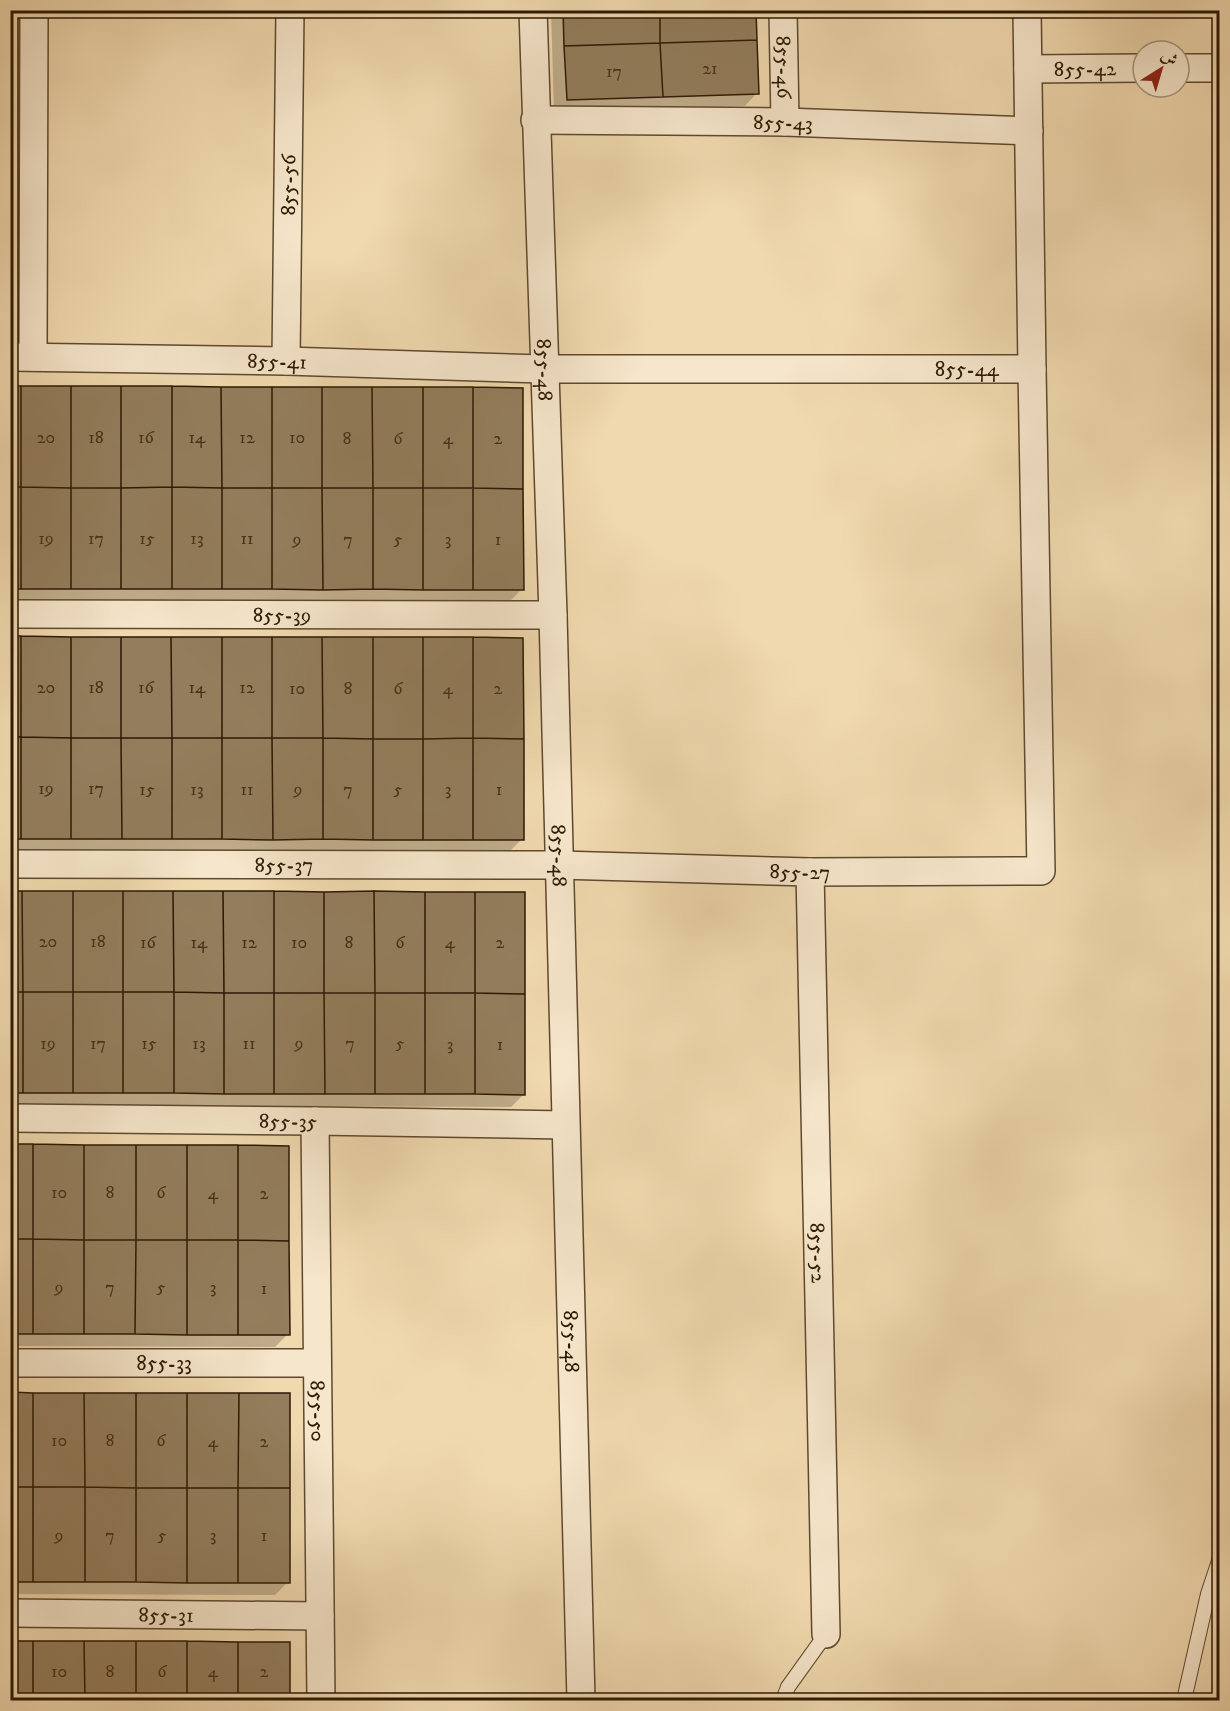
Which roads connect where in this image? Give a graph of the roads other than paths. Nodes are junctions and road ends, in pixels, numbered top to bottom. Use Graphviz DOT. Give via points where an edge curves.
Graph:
graph roads {
  1 [pos="34,10"];
  2 [pos="290,10"];
  3 [pos="533,10"];
  4 [pos="783,10"];
  5 [pos="1027,10"];
  6 [pos="1131,68"];
  7 [pos="1191,68"];
  8 [pos="1220,68"];
  9 [pos="1028,69"];
  10 [pos="535,120"];
  11 [pos="785,122"];
  12 [pos="1029,131"];
  13 [pos="22,357"];
  14 [pos="286,361"];
  15 [pos="544,369"];
  16 [pos="1032,369"];
  17 [pos="10,614"];
  18 [pos="553,615"];
  19 [pos="10,864"];
  20 [pos="559,865"];
  21 [pos="810,872"];
  22 [pos="10,1118"];
  23 [pos="315,1120"];
  24 [pos="565,1125"];
  25 [pos="10,1363"];
  26 [pos="317,1363"];
  27 [pos="1220,1558"];
  28 [pos="10,1612"];
  29 [pos="320,1616"];
  30 [pos="826,1634"];
  31 [pos="321,1701"];
  32 [pos="581,1701"];
  33 [pos="783,1701"];
  34 [pos="1184,1701"];
  1 -- 13 [label="street"];
  2 -- 14 [label="street, 855-56"];
  3 -- 10 [label="street, 855-48"];
  4 -- 11 [label="street, 855-46"];
  5 -- 9 [label="street"];
  6 -- 9 [label="street, 855-42"];
  7 -- 8 [label="street"];
  9 -- 12 [label="street"];
  10 -- 11 [label="street, 855-43"];
  10 -- 15 [label="street, 855-48"];
  11 -- 12 [label="street, 855-43"];
  12 -- 16 [label="street"];
  13 -- 14 [label="street, 855-41"];
  14 -- 15 [label="street, 855-41"];
  15 -- 16 [label="street, 855-44"];
  15 -- 18 [label="street, 855-48"];
  16 -- 21 [label="street, 855-27" via="1041,871"];
  17 -- 18 [label="street, 855-39"];
  18 -- 20 [label="street, 855-48"];
  19 -- 20 [label="street, 855-37"];
  20 -- 21 [label="street, 855-27"];
  20 -- 24 [label="street, 855-48"];
  21 -- 30 [label="street, 855-52"];
  22 -- 23 [label="street, 855-35"];
  23 -- 24 [label="street, 855-35"];
  23 -- 26 [label="street, 855-50"];
  24 -- 32 [label="street, 855-48"];
  25 -- 26 [label="street, 855-33"];
  26 -- 29 [label="street, 855-50"];
  27 -- 34 [label="lane"];
  28 -- 29 [label="street, 855-31"];
  29 -- 31 [label="street, 855-50"];
  30 -- 33 [label="lane" via="788,1687"];
}
